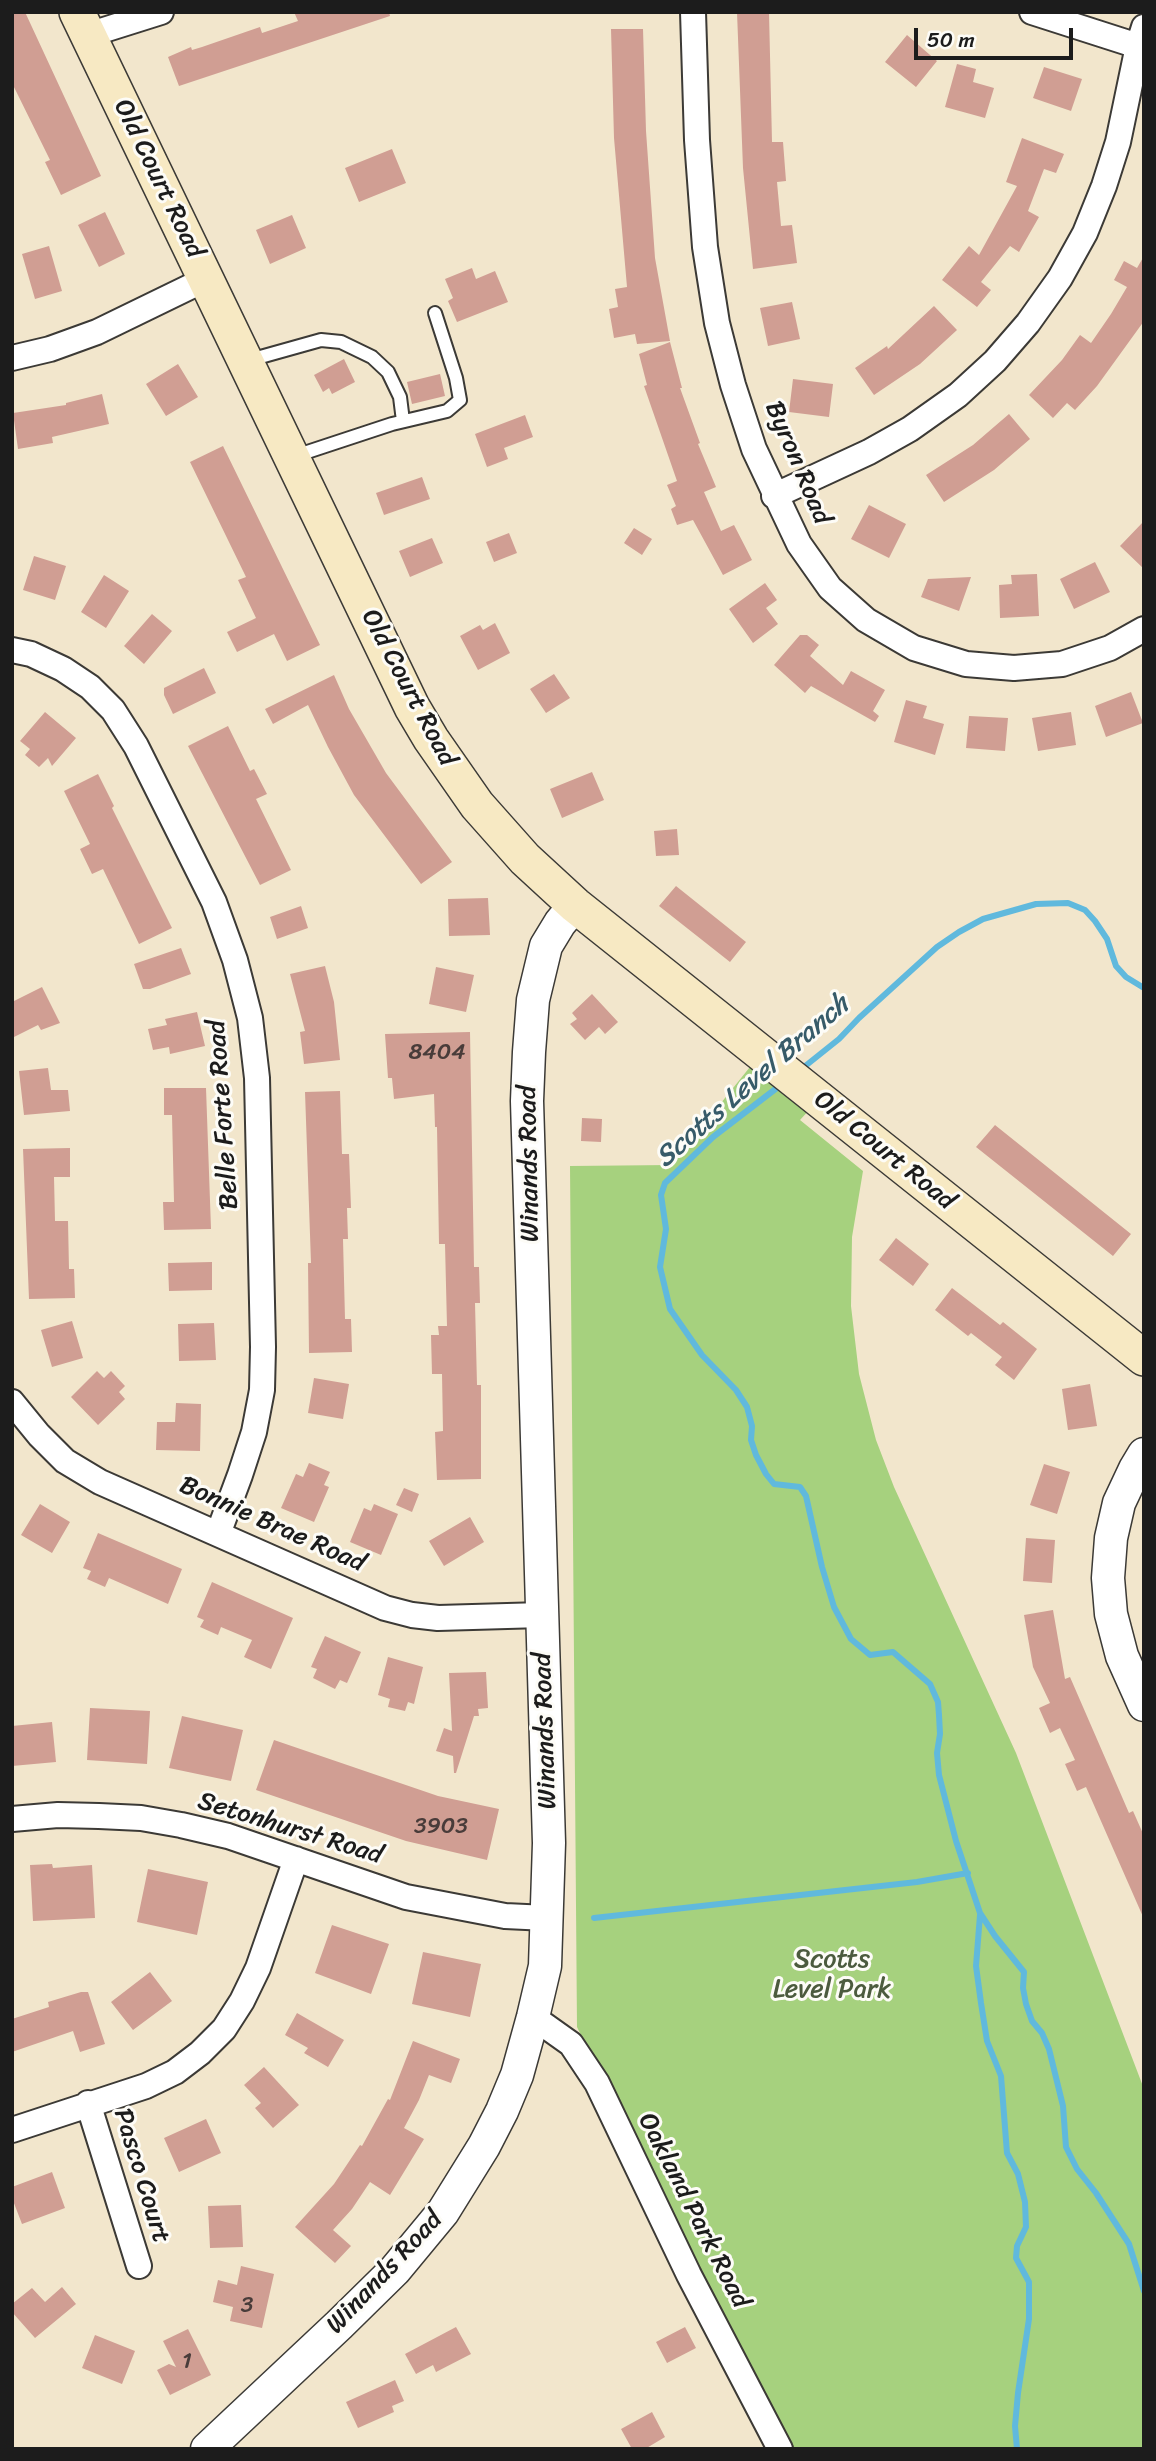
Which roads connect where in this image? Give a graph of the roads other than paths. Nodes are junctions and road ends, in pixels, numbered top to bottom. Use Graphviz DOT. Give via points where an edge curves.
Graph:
graph roads {
  1 [pos="161,12"];
  2 [pos="693,12"];
  3 [pos="1032,12"];
  4 [pos="82,24"];
  5 [pos="1141,36"];
  6 [pos="206,279"];
  7 [pos="435,313"];
  8 [pos="12,358"];
  9 [pos="246,361"];
  10 [pos="403,421"];
  11 [pos="292,457"];
  12 [pos="775,496"];
  13 [pos="1144,629"];
  14 [pos="12,650"];
  15 [pos="575,905"];
  16 [pos="1144,1358"];
  17 [pos="12,1402"];
  18 [pos="1144,1454"];
  19 [pos="218,1534"];
  20 [pos="542,1615"];
  21 [pos="1144,1705"];
  22 [pos="12,1819"];
  23 [pos="296,1859"];
  24 [pos="547,1918"];
  25 [pos="533,2017"];
  26 [pos="88,2103"];
  27 [pos="12,2130"];
  28 [pos="139,2266"];
  29 [pos="207,2449"];
  30 [pos="780,2449"];
  1 -- 4 [label="street"];
  2 -- 12 [label="street, Byron Road" via="696,140 717,323 754,449"];
  3 -- 5 [label="street"];
  4 -- 6 [label="main road, Old Court Road"];
  5 -- 12 [label="street" via="1104,186 1085,233 1028,323 958,395 910,429"];
  6 -- 8 [label="street" via="97,332"];
  6 -- 9 [label="main road, Old Court Road"];
  7 -- 10 [label="lane" via="460,400 447,411"];
  9 -- 10 [label="lane" via="321,340 341,342 372,357 388,372 400,397"];
  9 -- 11 [label="main road, Old Court Road"];
  10 -- 11 [label="lane"];
  11 -- 15 [label="main road, Old Court Road" via="431,740 501,834"];
  12 -- 13 [label="street, Byron Road" via="799,544 830,588 866,620 914,648 966,664 1014,668 1062,664 1110,648"];
  14 -- 19 [label="street, Belle Forte Road" via="63,669 113,710 136,746 214,902 236,960 250,1018 257,1078 262,1390 254,1432"];
  15 -- 16 [label="main road, Old Court Road"];
  15 -- 20 [label="street, Winands Road" via="546,946 533,1000 528,1052"];
  17 -- 19 [label="street, Bonnie Brae Road" via="65,1461 100,1482"];
  18 -- 21 [label="street" via="1119,1503 1108,1578 1122,1656"];
  19 -- 20 [label="street, Bonnie Brae Road" via="385,1608 412,1615"];
  20 -- 24 [label="street, Winands Road"];
  22 -- 23 [label="street, Setonhurst Road" via="58,1815 141,1818 228,1836"];
  23 -- 24 [label="street, Setonhurst Road" via="406,1897 493,1914"];
  23 -- 26 [label="street" via="258,1968 224,2029 175,2072"];
  24 -- 25 [label="street, Winands Road" via="545,1966"];
  25 -- 29 [label="street, Winands Road" via="502,2111 443,2212 394,2270"];
  25 -- 30 [label="street, Oakland Park Road" via="571,2044 597,2083 689,2276"];
  26 -- 27 [label="street"];
  26 -- 28 [label="street, Pasco Court"];
}
